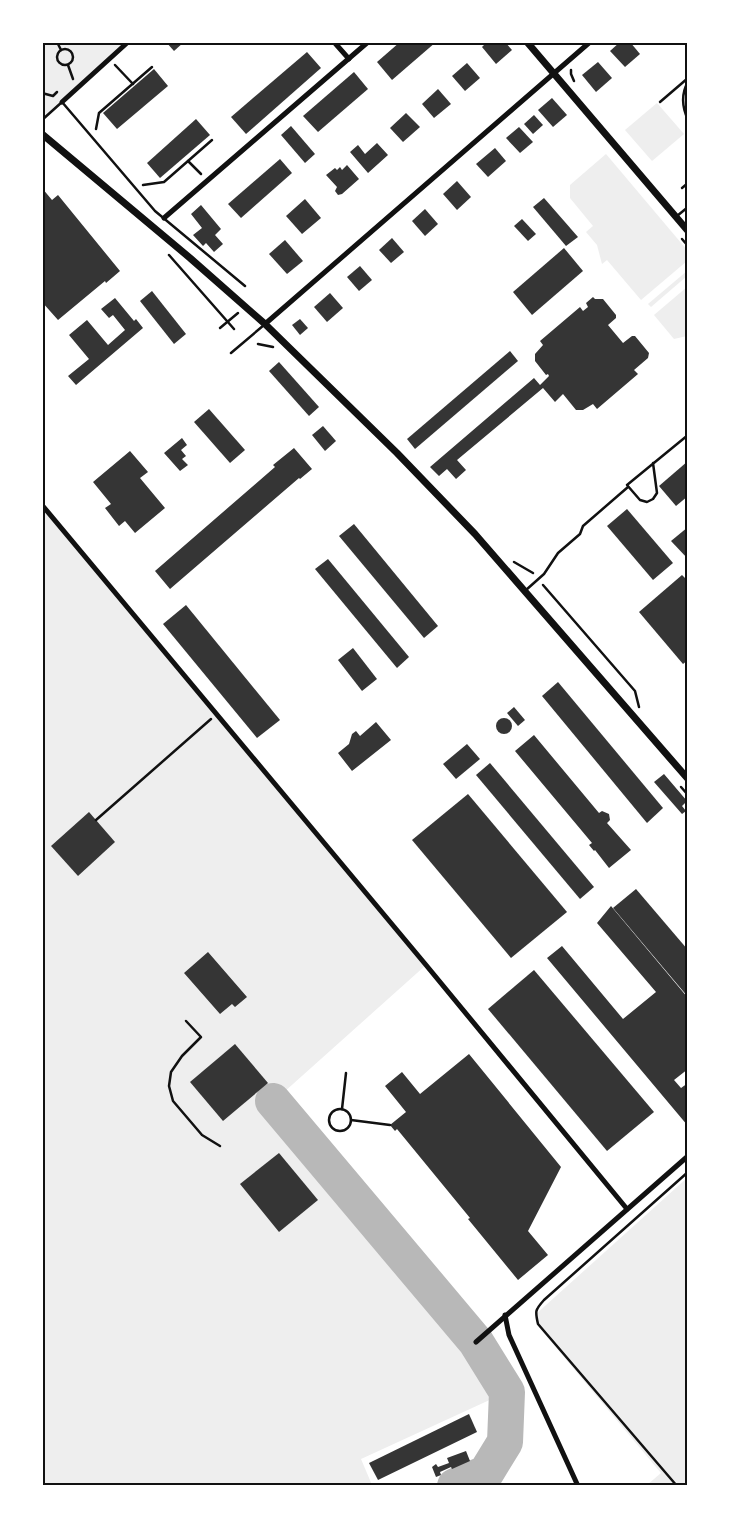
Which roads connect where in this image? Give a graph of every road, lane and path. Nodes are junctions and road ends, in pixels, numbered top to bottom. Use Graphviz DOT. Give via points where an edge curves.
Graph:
graph roads {
  1 [pos="58,42"];
  2 [pos="128,42"];
  3 [pos="334,42"];
  4 [pos="368,42"];
  5 [pos="527,42"];
  6 [pos="590,42"];
  7 [pos="62,50"];
  8 [pos="349,59"];
  9 [pos="115,64"];
  10 [pos="68,65"];
  11 [pos="152,67"];
  12 [pos="554,74"];
  13 [pos="688,78"];
  14 [pos="73,79"];
  15 [pos="688,82"];
  16 [pos="133,84"];
  17 [pos="60,90"];
  18 [pos="42,93"];
  19 [pos="62,102"];
  20 [pos="660,102"];
  21 [pos="42,120"];
  22 [pos="688,120"];
  23 [pos="95,133"];
  24 [pos="42,134"];
  25 [pos="212,140"];
  26 [pos="188,161"];
  27 [pos="201,175"];
  28 [pos="137,180"];
  29 [pos="688,183"];
  30 [pos="682,188"];
  31 [pos="688,207"];
  32 [pos="676,217"];
  33 [pos="164,218"];
  34 [pos="688,231"];
  35 [pos="175,261"];
  36 [pos="245,286"];
  37 [pos="238,313"];
  38 [pos="227,322"];
  39 [pos="265,324"];
  40 [pos="220,328"];
  41 [pos="234,329"];
  42 [pos="231,353"];
  43 [pos="688,435"];
  44 [pos="653,463"];
  45 [pos="628,487"];
  46 [pos="42,504"];
  47 [pos="509,564"];
  48 [pos="538,579"];
  49 [pos="525,591"];
  50 [pos="640,710"];
  51 [pos="217,714"];
  52 [pos="688,779"];
  53 [pos="682,788"];
  54 [pos="688,795"];
  55 [pos="96,820"];
  56 [pos="186,1021"];
  57 [pos="346,1073"];
  58 [pos="342,1109"];
  59 [pos="351,1120"];
  60 [pos="390,1125"];
  61 [pos="220,1146"];
  62 [pos="688,1156"];
  63 [pos="688,1172"];
  64 [pos="626,1209"];
  65 [pos="505,1316"];
  66 [pos="476,1342"];
  67 [pos="578,1486"];
  68 [pos="677,1486"];
  1 -- 7 [label="path"];
  2 -- 19 [label="street"];
  3 -- 8 [label="street"];
  4 -- 8 [label="street"];
  5 -- 12 [label="street"];
  6 -- 12 [label="street"];
  7 -- 10 [label="path" via="71,53 72,61"];
  7 -- 10 [label="path" via="57,61"];
  8 -- 33 [label="street"];
  9 -- 16 [label="path"];
  10 -- 14 [label="path"];
  11 -- 16 [label="path"];
  12 -- 32 [label="street"];
  12 -- 39 [label="street"];
  13 -- 20 [label="path"];
  15 -- 22 [label="path" via="683,102"];
  16 -- 23 [label="path" via="99,113"];
  17 -- 18 [label="path" via="53,96"];
  19 -- 21 [label="lane"];
  19 -- 33 [label="lane"];
  24 -- 39 [label="street"];
  25 -- 26 [label="path"];
  26 -- 27 [label="path"];
  26 -- 28 [label="path" via="164,182 142,185"];
  29 -- 30 [label="path"];
  31 -- 32 [label="lane"];
  32 -- 34 [label="street"];
  33 -- 36 [label="lane"];
  35 -- 38 [label="path"];
  37 -- 38 [label="path"];
  38 -- 40 [label="path"];
  38 -- 41 [label="path"];
  39 -- 42 [label="lane"];
  39 -- 49 [label="street" via="440,497"];
  43 -- 44 [label="lane"];
  44 -- 45 [label="lane" via="626,485"];
  44 -- 45 [label="lane" via="657,493 653,499 647,502 640,500"];
  45 -- 48 [label="lane" via="583,526 580,534"];
  46 -- 51 [label="street"];
  47 -- 48 [label="path" via="512,561"];
  48 -- 49 [label="lane"];
  48 -- 50 [label="path" via="636,691"];
  49 -- 52 [label="street"];
  51 -- 55 [label="path"];
  51 -- 64 [label="street"];
  53 -- 54 [label="path"];
  56 -- 61 [label="lane" via="201,1037 171,1072 169,1086 173,1101 202,1135"];
  57 -- 58 [label="path"];
  58 -- 59 [label="path" via="349,1113"];
  58 -- 59 [label="path" via="332,1113 332,1127 342,1131 350,1126"];
  59 -- 60 [label="path"];
  62 -- 64 [label="street"];
  63 -- 68 [label="path" via="536,1309 538,1324"];
  64 -- 65 [label="street"];
  65 -- 66 [label="street"];
  65 -- 67 [label="street" via="509,1335"];
}
